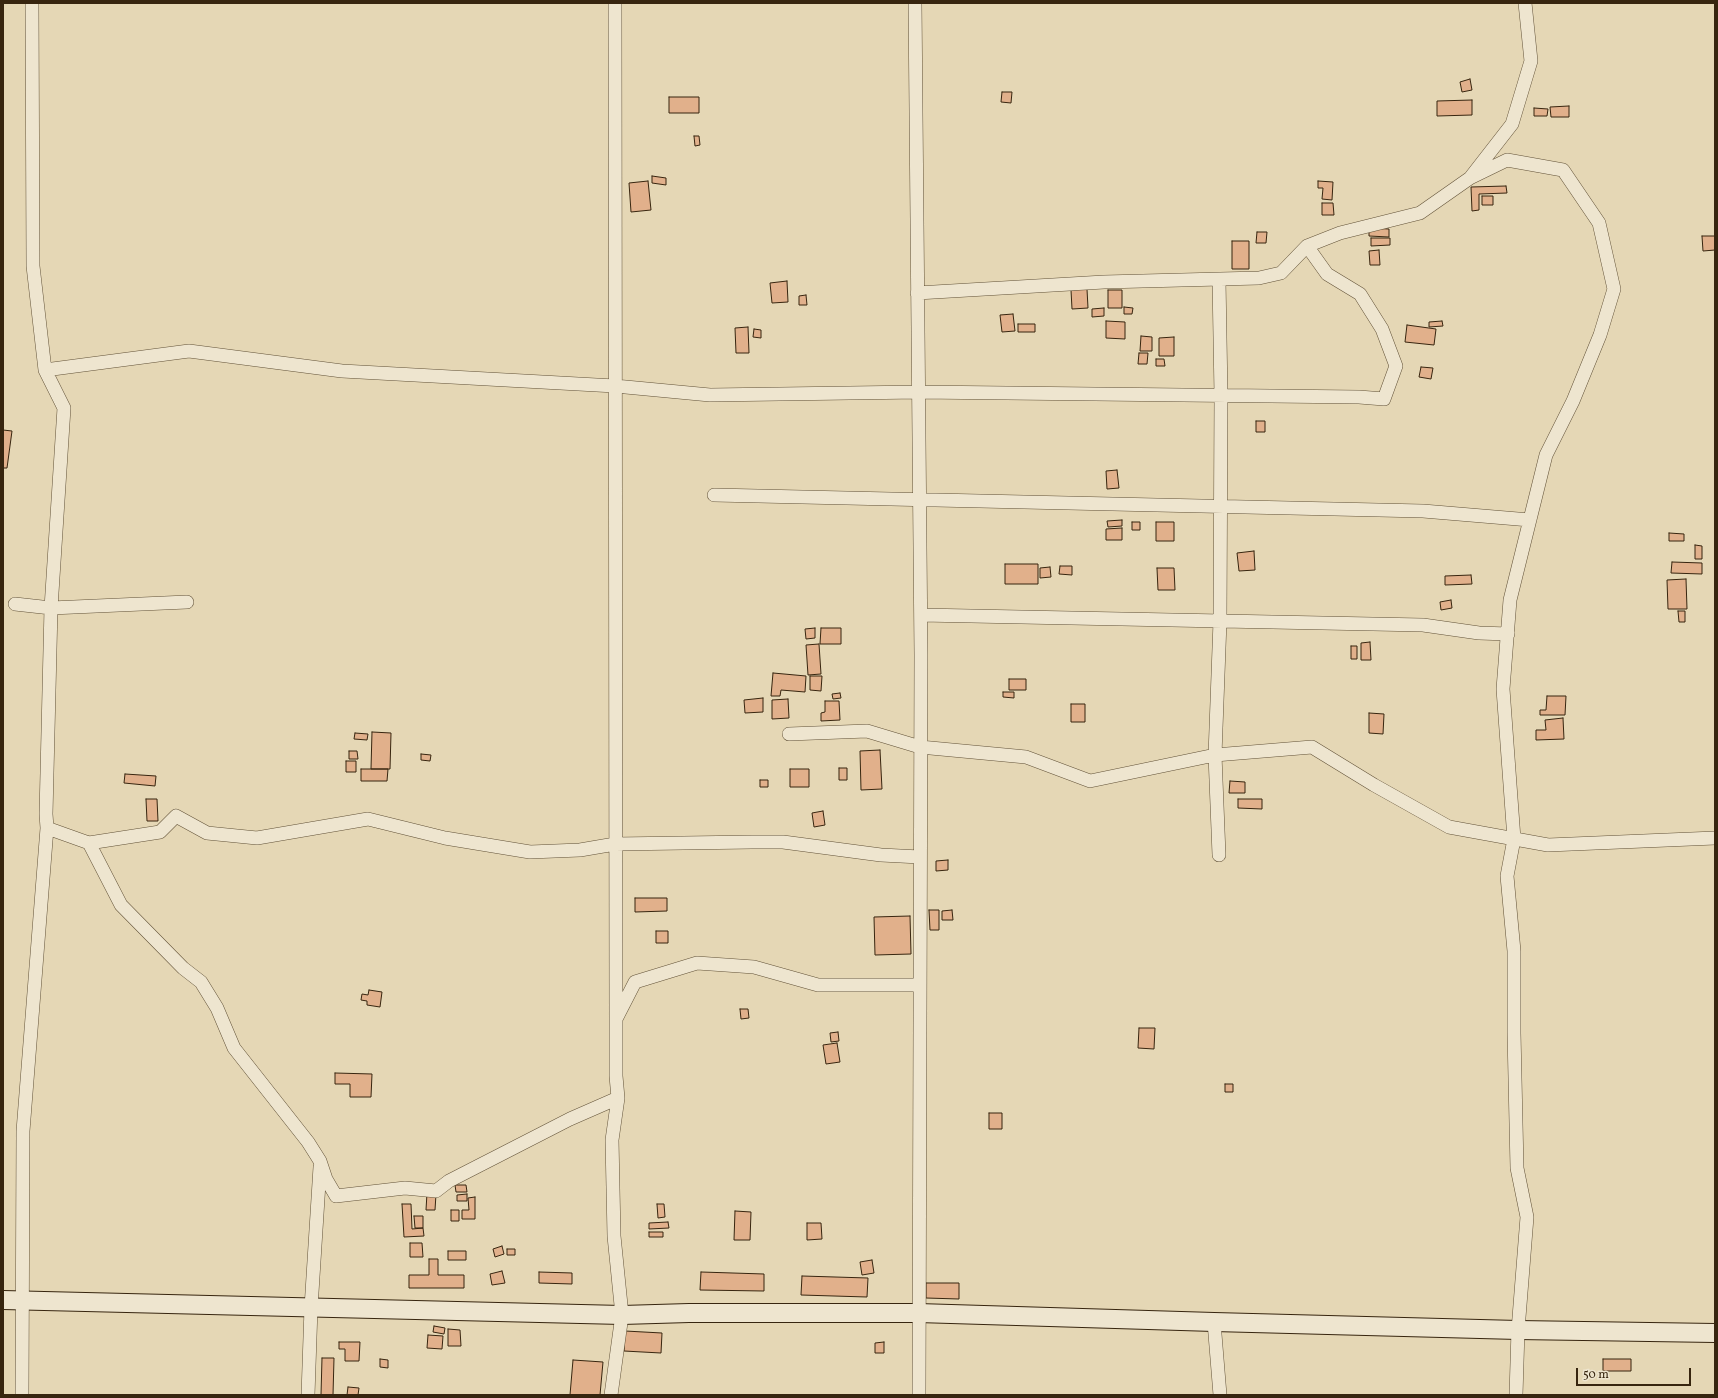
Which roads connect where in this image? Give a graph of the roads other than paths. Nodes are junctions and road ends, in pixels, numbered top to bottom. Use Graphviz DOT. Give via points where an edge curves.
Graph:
graph roads {
  1 [pos="32,3"];
  2 [pos="615,3"];
  3 [pos="915,3"];
  4 [pos="1525,3"];
  5 [pos="1470,178"];
  6 [pos="1307,246"];
  7 [pos="1219,280"];
  8 [pos="918,293"];
  9 [pos="45,370"];
  10 [pos="615,386"];
  11 [pos="919,392"];
  12 [pos="1221,395"];
  13 [pos="714,495"];
  14 [pos="920,500"];
  15 [pos="1221,506"];
  16 [pos="1530,520"];
  17 [pos="187,602"];
  18 [pos="15,604"];
  19 [pos="51,608"];
  20 [pos="921,615"];
  21 [pos="1220,621"];
  22 [pos="1508,634"];
  23 [pos="789,734"];
  24 [pos="920,747"];
  25 [pos="1215,755"];
  26 [pos="47,828"];
  27 [pos="1715,838"];
  28 [pos="1514,839"];
  29 [pos="89,843"];
  30 [pos="616,844"];
  31 [pos="1219,855"];
  32 [pos="920,857"];
  33 [pos="920,985"];
  34 [pos="616,1019"];
  35 [pos="618,1098"];
  36 [pos="320,1161"];
  37 [pos="3,1300"];
  38 [pos="23,1300"];
  39 [pos="311,1308"];
  40 [pos="918,1313"];
  41 [pos="622,1315"];
  42 [pos="1214,1322"];
  43 [pos="1518,1330"];
  44 [pos="1715,1333"];
  45 [pos="22,1395"];
  46 [pos="308,1395"];
  47 [pos="611,1395"];
  48 [pos="918,1395"];
  49 [pos="1220,1395"];
  50 [pos="1516,1395"];
  1 -- 9 [label="street" via="33,266"];
  2 -- 10 [label="street"];
  3 -- 8 [label="street"];
  4 -- 5 [label="street" via="1531,61 1512,124"];
  5 -- 6 [label="street" via="1420,213 1340,233"];
  5 -- 16 [label="street" via="1506,160 1563,170 1600,223 1614,289 1597,342 1546,455"];
  6 -- 7 [label="street" via="1281,273 1259,278"];
  6 -- 12 [label="street" via="1327,274 1360,294 1382,329 1396,366 1384,399 1359,396"];
  7 -- 8 [label="street" via="1104,282"];
  7 -- 12 [label="street"];
  8 -- 11 [label="street"];
  9 -- 10 [label="street" via="189,351 342,371"];
  9 -- 19 [label="street" via="64,408"];
  10 -- 11 [label="street" via="710,395"];
  10 -- 30 [label="street"];
  11 -- 12 [label="street"];
  11 -- 14 [label="street"];
  12 -- 15 [label="street"];
  13 -- 14 [label="street"];
  14 -- 15 [label="street"];
  14 -- 20 [label="street"];
  15 -- 16 [label="street" via="1423,511"];
  15 -- 21 [label="street"];
  16 -- 22 [label="street" via="1510,600"];
  17 -- 19 [label="street"];
  18 -- 19 [label="street"];
  19 -- 26 [label="street"];
  20 -- 21 [label="street"];
  20 -- 24 [label="street"];
  21 -- 22 [label="street" via="1423,625"];
  21 -- 25 [label="street"];
  22 -- 28 [label="street" via="1503,689"];
  23 -- 24 [label="street" via="868,731"];
  24 -- 25 [label="street" via="1026,757 1090,782"];
  24 -- 32 [label="street"];
  25 -- 28 [label="street" via="1312,748 1449,827"];
  25 -- 31 [label="street"];
  26 -- 29 [label="street"];
  26 -- 38 [label="street" via="23,1131"];
  27 -- 28 [label="street" via="1548,845"];
  28 -- 43 [label="street" via="1507,876 1514,951 1517,1168 1527,1218"];
  29 -- 30 [label="street" via="160,832 176,816 207,833 257,838 368,819 445,838 530,852 580,850"];
  29 -- 36 [label="street" via="121,905 183,968 201,982 217,1008 234,1048"];
  30 -- 32 [label="street" via="783,842 881,855"];
  30 -- 34 [label="street"];
  32 -- 33 [label="street"];
  33 -- 34 [label="street" via="818,985 754,967 697,963 635,982"];
  33 -- 40 [label="street"];
  34 -- 35 [label="street"];
  35 -- 36 [label="street" via="570,1119 449,1181 436,1191 405,1188 336,1196 326,1179"];
  35 -- 41 [label="street" via="612,1148 614,1236"];
  36 -- 39 [label="street"];
  37 -- 38 [label="street"];
  38 -- 39 [label="street"];
  38 -- 45 [label="street"];
  39 -- 41 [label="street"];
  39 -- 46 [label="street"];
  40 -- 41 [label="street" via="689,1312"];
  40 -- 42 [label="street"];
  40 -- 48 [label="street"];
  41 -- 47 [label="street"];
  42 -- 43 [label="street"];
  42 -- 49 [label="street"];
  43 -- 44 [label="street"];
  43 -- 50 [label="street"];
}
